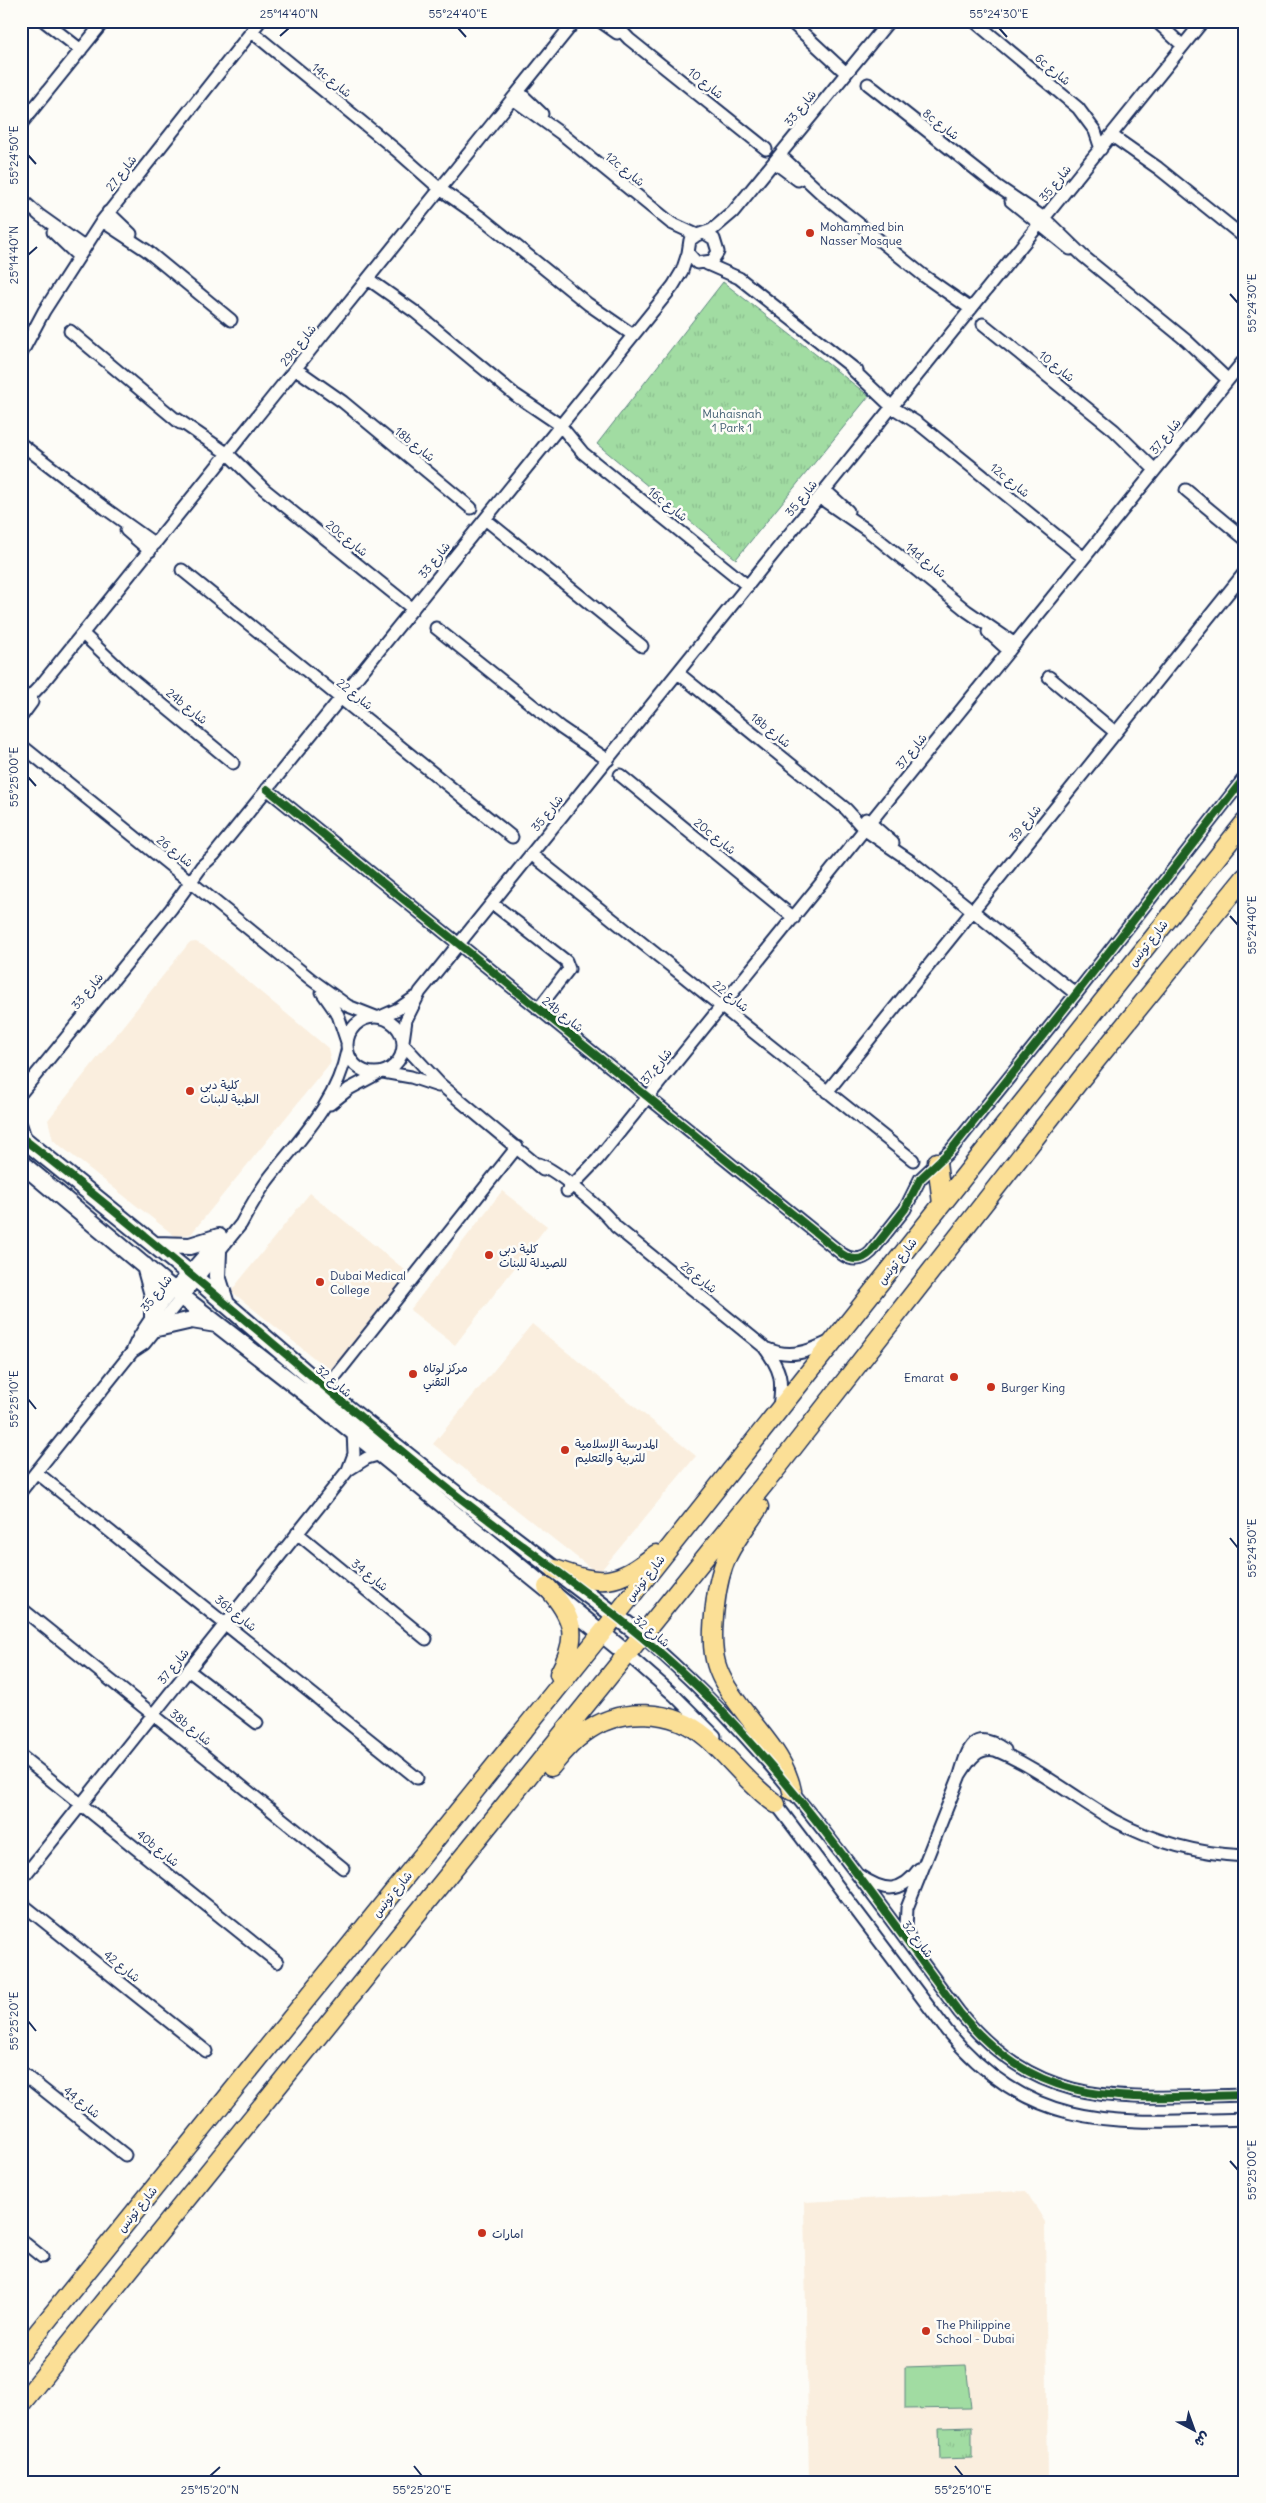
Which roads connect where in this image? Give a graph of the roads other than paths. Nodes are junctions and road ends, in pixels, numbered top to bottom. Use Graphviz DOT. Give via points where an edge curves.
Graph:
graph roads {
  1 [pos="44,21"];
  2 [pos="104,21"];
  3 [pos="260,21"];
  4 [pos="575,21"];
  5 [pos="600,21"];
  6 [pos="612,21"];
  7 [pos="790,21"];
  8 [pos="889,21"];
  9 [pos="974,21"];
  10 [pos="1156,21"];
  11 [pos="1164,21"];
  12 [pos="1203,21"];
  13 [pos="252,32"];
  14 [pos="629,39"];
  15 [pos="1186,43"];
  16 [pos="81,50"];
  17 [pos="849,70"];
  18 [pos="868,84"];
  19 [pos="516,95"];
  20 [pos="21,124"];
  21 [pos="1114,132"];
  22 [pos="766,149"];
  23 [pos="1101,149"];
  24 [pos="777,158"];
  25 [pos="443,186"];
  26 [pos="21,199"];
  27 [pos="733,212"];
  28 [pos="105,217"];
  29 [pos="1041,222"];
  30 [pos="670,223"];
  31 [pos="702,234"];
  32 [pos="1245,238"];
  33 [pos="717,247"];
  34 [pos="81,251"];
  35 [pos="688,251"];
  36 [pos="704,264"];
  37 [pos="371,275"];
  38 [pos="738,278"];
  39 [pos="676,282"];
  40 [pos="968,313"];
  41 [pos="232,320"];
  42 [pos="983,324"];
  43 [pos="70,331"];
  44 [pos="630,339"];
  45 [pos="21,354"];
  46 [pos="1245,359"];
  47 [pos="299,365"];
  48 [pos="1231,376"];
  49 [pos="895,403"];
  50 [pos="558,429"];
  51 [pos="21,439"];
  52 [pos="21,444"];
  53 [pos="33,451"];
  54 [pos="225,457"];
  55 [pos="1158,466"];
  56 [pos="1186,490"];
  57 [pos="822,493"];
  58 [pos="471,508"];
  59 [pos="485,519"];
  60 [pos="1245,539"];
  61 [pos="153,547"];
  62 [pos="1084,558"];
  63 [pos="182,570"];
  64 [pos="1245,572"];
  65 [pos="748,586"];
  66 [pos="413,609"];
  67 [pos="436,628"];
  68 [pos="80,637"];
  69 [pos="642,646"];
  70 [pos="1012,648"];
  71 [pos="678,673"];
  72 [pos="1049,677"];
  73 [pos="42,686"];
  74 [pos="340,699"];
  75 [pos="21,706"];
  76 [pos="21,717"];
  77 [pos="1115,732"];
  78 [pos="21,744"];
  79 [pos="233,763"];
  80 [pos="605,763"];
  81 [pos="620,775"];
  82 [pos="1245,776"];
  83 [pos="267,789"];
  84 [pos="1245,822"];
  85 [pos="868,826"];
  86 [pos="512,837"];
  87 [pos="531,854"];
  88 [pos="1245,877"];
  89 [pos="192,883"];
  90 [pos="492,903"];
  91 [pos="972,911"];
  92 [pos="794,918"];
  93 [pos="459,944"];
  94 [pos="312,980"];
  95 [pos="420,992"];
  96 [pos="1076,994"];
  97 [pos="722,1007"];
  98 [pos="538,1009"];
  99 [pos="378,1017"];
  100 [pos="403,1043"];
  101 [pos="347,1047"];
  102 [pos="381,1073"];
  103 [pos="827,1092"];
  104 [pos="22,1093"];
  105 [pos="450,1093"];
  106 [pos="648,1097"];
  107 [pos="323,1111"];
  108 [pos="23,1134"];
  109 [pos="517,1147"];
  110 [pos="913,1160"];
  111 [pos="21,1163"];
  112 [pos="932,1173"];
  113 [pos="572,1191"];
  114 [pos="942,1204"];
  115 [pos="95,1224"];
  116 [pos="156,1245"];
  117 [pos="219,1245"];
  118 [pos="145,1266"];
  119 [pos="186,1285"];
  120 [pos="226,1303"];
  121 [pos="155,1323"];
  122 [pos="219,1325"];
  123 [pos="835,1339"];
  124 [pos="764,1347"];
  125 [pos="293,1362"];
  126 [pos="325,1389"];
  127 [pos="778,1411"];
  128 [pos="353,1431"];
  129 [pos="381,1454"];
  130 [pos="778,1468"];
  131 [pos="348,1470"];
  132 [pos="36,1472"];
  133 [pos="21,1491"];
  134 [pos="297,1533"];
  135 [pos="678,1537"];
  136 [pos="554,1569"];
  137 [pos="547,1587"];
  138 [pos="21,1608"];
  139 [pos="616,1616"];
  140 [pos="226,1622"];
  141 [pos="602,1633"];
  142 [pos="642,1636"];
  143 [pos="426,1639"];
  144 [pos="627,1654"];
  145 [pos="188,1670"];
  146 [pos="542,1706"];
  147 [pos="153,1713"];
  148 [pos="257,1723"];
  149 [pos="21,1756"];
  150 [pos="417,1778"];
  151 [pos="792,1792"];
  152 [pos="81,1804"];
  153 [pos="776,1804"];
  154 [pos="1245,1856"];
  155 [pos="926,1859"];
  156 [pos="343,1868"];
  157 [pos="853,1871"];
  158 [pos="21,1880"];
  159 [pos="438,1890"];
  160 [pos="21,1903"];
  161 [pos="918,1956"];
  162 [pos="277,1962"];
  163 [pos="206,2051"];
  164 [pos="21,2072"];
  165 [pos="1245,2094"];
  166 [pos="1245,2119"];
  167 [pos="125,2155"];
  168 [pos="21,2240"];
  169 [pos="42,2257"];
  170 [pos="21,2353"];
  171 [pos="21,2404"];
  1 -- 16 [label="street"];
  2 -- 16 [label="street"];
  3 -- 13 [label="street, شارع 27"];
  4 -- 19 [label="street, 29a شارع"];
  5 -- 14 [label="street, شارع 10"];
  6 -- 14 [label="street, شارع 10"];
  7 -- 17 [label="street"];
  8 -- 17 [label="street, شارع 33"];
  9 -- 23 [label="street, 6c شارع" via="1078,108 1095,131"];
  10 -- 15 [label="street"];
  11 -- 15 [label="street"];
  12 -- 15 [label="street, شارع 35"];
  13 -- 25 [label="street, 14c شارع"];
  13 -- 28 [label="street, شارع 27"];
  14 -- 22 [label="street, شارع 10"];
  15 -- 21 [label="street, شارع 35"];
  16 -- 20 [label="street"];
  17 -- 24 [label="street, شارع 33"];
  18 -- 29 [label="street, 8c شارع"];
  19 -- 25 [label="street, 29a شارع"];
  19 -- 30 [label="street, 12c شارع"];
  21 -- 23 [label="street, شارع 35"];
  21 -- 32 [label="street"];
  23 -- 29 [label="street, شارع 35"];
  24 -- 27 [label="street, شارع 33"];
  24 -- 40 [label="street"];
  25 -- 37 [label="street, 29a شارع"];
  25 -- 44 [label="street, 14c شارع"];
  26 -- 34 [label="street"];
  27 -- 31 [label="street, شارع 33"];
  27 -- 33 [label="street, شارع 33"];
  28 -- 34 [label="street, شارع 27"];
  28 -- 41 [label="street"];
  29 -- 40 [label="street, شارع 35"];
  29 -- 48 [label="street, 8c شارع"];
  30 -- 31 [label="street, 12c شارع"];
  30 -- 35 [label="street, 12c شارع"];
  31 -- 33 [label="street"];
  31 -- 35 [label="street" via="690,240"];
  33 -- 36 [label="street" via="712,261"];
  33 -- 38 [label="street, 12c شارع"];
  34 -- 45 [label="street, شارع 27"];
  35 -- 36 [label="street" via="693,261"];
  35 -- 39 [label="street, شارع 33"];
  36 -- 38 [label="street, 12c شارع"];
  36 -- 39 [label="street, شارع 33"];
  37 -- 47 [label="street, 29a شارع"];
  37 -- 50 [label="street, 16c شارع"];
  38 -- 49 [label="street, 12c شارع"];
  39 -- 44 [label="street, شارع 33"];
  40 -- 49 [label="street, شارع 35"];
  42 -- 55 [label="street, شارع 10"];
  43 -- 54 [label="street, 20c شارع"];
  44 -- 50 [label="street, شارع 33"];
  46 -- 48 [label="street, شارع 37"];
  47 -- 54 [label="street, 29a شارع"];
  47 -- 58 [label="street, 18b شارع"];
  48 -- 55 [label="street, شارع 37"];
  49 -- 57 [label="street, شارع 35"];
  49 -- 62 [label="street, 12c شارع"];
  50 -- 59 [label="street, شارع 33"];
  50 -- 65 [label="street, 16c شارع"];
  51 -- 53 [label="street"];
  52 -- 53 [label="street"];
  53 -- 61 [label="street"];
  54 -- 61 [label="street, 29a شارع"];
  54 -- 66 [label="street, 20c شارع"];
  55 -- 62 [label="street, شارع 37"];
  56 -- 60 [label="street"];
  57 -- 65 [label="street, شارع 35"];
  57 -- 70 [label="street, 14d شارع"];
  59 -- 66 [label="street, شارع 33"];
  59 -- 69 [label="street"];
  61 -- 68 [label="street, 29a شارع"];
  62 -- 70 [label="street, شارع 37"];
  63 -- 74 [label="street, شارع 22"];
  64 -- 77 [label="street, شارع 39"];
  65 -- 71 [label="street, شارع 35"];
  66 -- 74 [label="street, شارع 33"];
  67 -- 80 [label="street"];
  68 -- 73 [label="street, 29a شارع"];
  68 -- 79 [label="street, 24b شارع"];
  70 -- 85 [label="street, شارع 37"];
  71 -- 80 [label="street, شارع 35"];
  71 -- 85 [label="street, 18b شارع"];
  72 -- 77 [label="street"];
  73 -- 75 [label="street, 29a شارع"];
  73 -- 76 [label="street, 29a شارع"];
  74 -- 83 [label="street, شارع 33"];
  74 -- 86 [label="street, شارع 22"];
  77 -- 91 [label="street, شارع 39"];
  78 -- 89 [label="street, شارع 26"];
  80 -- 87 [label="street, شارع 35"];
  81 -- 92 [label="street, 20c شارع"];
  82 -- 96 [label="street"];
  83 -- 89 [label="street, شارع 33" via="214,855 209,866"];
  83 -- 93 [label="street, 24b شارع"];
  84 -- 114 [label="main road, شارع تونس"];
  85 -- 91 [label="street, 18b شارع"];
  85 -- 92 [label="street, شارع 37"];
  87 -- 90 [label="street, شارع 35"];
  87 -- 97 [label="street, شارع 22"];
  88 -- 130 [label="main road" via="1081,1079"];
  89 -- 94 [label="street, شارع 26"];
  89 -- 104 [label="street, شارع 33" via="179,904 171,909"];
  90 -- 93 [label="street, شارع 35"];
  90 -- 98 [label="street" via="566,961 569,969"];
  91 -- 96 [label="street, 18b شارع"];
  91 -- 103 [label="street, شارع 39"];
  92 -- 97 [label="street, شارع 37"];
  93 -- 95 [label="street, شارع 35"];
  93 -- 98 [label="street, 24b شارع"];
  94 -- 99 [label="street, شارع 26" via="348,1006"];
  94 -- 101 [label="street, شارع 26" via="338,1015"];
  95 -- 99 [label="street, شارع 35" via="398,1010"];
  95 -- 100 [label="street, شارع 35" via="406,1020"];
  96 -- 112 [label="street"];
  97 -- 103 [label="street, شارع 22"];
  97 -- 106 [label="street, شارع 37"];
  98 -- 106 [label="street, 24b شارع"];
  99 -- 100 [label="street" via="396,1026"];
  99 -- 101 [label="street" via="368,1018 353,1027"];
  100 -- 102 [label="street" via="398,1062"];
  100 -- 105 [label="street, شارع 26" via="421,1066"];
  101 -- 102 [label="street" via="355,1066 370,1073"];
  101 -- 107 [label="street, شارع 35" via="338,1082"];
  102 -- 105 [label="street, شارع 26" via="418,1078"];
  102 -- 107 [label="street, شارع 35" via="349,1089"];
  103 -- 110 [label="street, شارع 22"];
  105 -- 109 [label="street, شارع 26"];
  106 -- 112 [label="street, 24b شارع" via="845,1256 861,1259 871,1252"];
  106 -- 113 [label="street, شارع 37" via="597,1160 591,1174"];
  107 -- 117 [label="street, شارع 35"];
  108 -- 116 [label="street, شارع 32"];
  109 -- 113 [label="street, شارع 26" via="552,1171"];
  109 -- 126 [label="street"];
  111 -- 115 [label="street, شارع 32"];
  112 -- 114 [label="main road"];
  113 -- 124 [label="street, شارع 26"];
  114 -- 123 [label="main road, شارع تونس"];
  115 -- 118 [label="street, شارع 32"];
  115 -- 119 [label="street" via="113,1229"];
  116 -- 117 [label="street"];
  116 -- 119 [label="street, شارع 32"];
  117 -- 119 [label="street, شارع 35"];
  117 -- 120 [label="street" via="217,1276"];
  118 -- 119 [label="street, شارع 32"];
  118 -- 121 [label="street"];
  119 -- 120 [label="street, شارع 32"];
  119 -- 121 [label="street, شارع 35"];
  119 -- 122 [label="street, شارع 32"];
  119 -- 125 [label="street" via="276,1357"];
  120 -- 125 [label="street, شارع 32"];
  121 -- 122 [label="street" via="203,1320"];
  121 -- 132 [label="street, شارع 35" via="136,1342 132,1352"];
  122 -- 128 [label="street, شارع 32"];
  123 -- 124 [label="street, شارع 26" via="795,1354"];
  123 -- 127 [label="main road, شارع تونس"];
  124 -- 127 [label="street, شارع 26" via="782,1380"];
  125 -- 126 [label="street, شارع 32"];
  126 -- 136 [label="street, شارع 32"];
  127 -- 135 [label="main road, شارع تونس"];
  128 -- 129 [label="street, شارع 32"];
  128 -- 131 [label="street, شارع 37" via="355,1446"];
  129 -- 131 [label="street, شارع 37" via="367,1458"];
  129 -- 137 [label="street, شارع 32"];
  130 -- 142 [label="main road"];
  130 -- 151 [label="main road" via="768,1493 723,1564 712,1642 719,1676 781,1759"];
  131 -- 134 [label="street, شارع 37"];
  132 -- 133 [label="street, شارع 35"];
  132 -- 140 [label="street, 36b شارع"];
  134 -- 140 [label="street, شارع 37"];
  134 -- 143 [label="street, شارع 34"];
  135 -- 136 [label="main road" via="632,1572 609,1580 589,1581"];
  135 -- 139 [label="main road, شارع تونس"];
  136 -- 139 [label="street, شارع 32"];
  137 -- 141 [label="street, شارع 32"];
  137 -- 146 [label="main road" via="567,1612 572,1642 567,1660"];
  138 -- 147 [label="street, 38b شارع"];
  139 -- 141 [label="main road, شارع تونس"];
  139 -- 142 [label="street, شارع 32"];
  140 -- 145 [label="street, شارع 37"];
  140 -- 150 [label="street, 36b شارع"];
  141 -- 144 [label="street, شارع 32"];
  141 -- 146 [label="main road, شارع تونس"];
  142 -- 144 [label="main road"];
  142 -- 151 [label="street, شارع 32" via="717,1705"];
  144 -- 153 [label="street, شارع 32" via="701,1721"];
  144 -- 159 [label="main road"];
  145 -- 147 [label="street, شارع 37"];
  145 -- 148 [label="street"];
  146 -- 170 [label="main road, شارع تونس"];
  147 -- 152 [label="street, شارع 37"];
  147 -- 156 [label="street, 38b شارع"];
  149 -- 152 [label="street, 40b شارع"];
  151 -- 157 [label="street, شارع 32"];
  152 -- 158 [label="street, شارع 37"];
  152 -- 162 [label="street, 40b شارع"];
  153 -- 159 [label="main road" via="752,1785 708,1738 689,1725 656,1715 619,1717 595,1726 574,1741 480,1854"];
  153 -- 166 [label="street, شارع 32" via="942,2025 970,2056 1005,2085 1045,2106 1089,2118 1134,2122"];
  154 -- 155 [label="street" via="1203,1852 1154,1838 1113,1819 1040,1774 990,1749 975,1754 960,1775"];
  155 -- 157 [label="street" via="910,1879 894,1888 876,1886"];
  155 -- 161 [label="street" via="906,1918 909,1937"];
  157 -- 161 [label="street, شارع 32"];
  159 -- 171 [label="main road"];
  160 -- 163 [label="street, شارع 42"];
  161 -- 165 [label="street, شارع 32" via="975,2031 1013,2064 1035,2076 1066,2088 1107,2097"];
  164 -- 167 [label="street, شارع 44"];
  168 -- 169 [label="street"];
}
